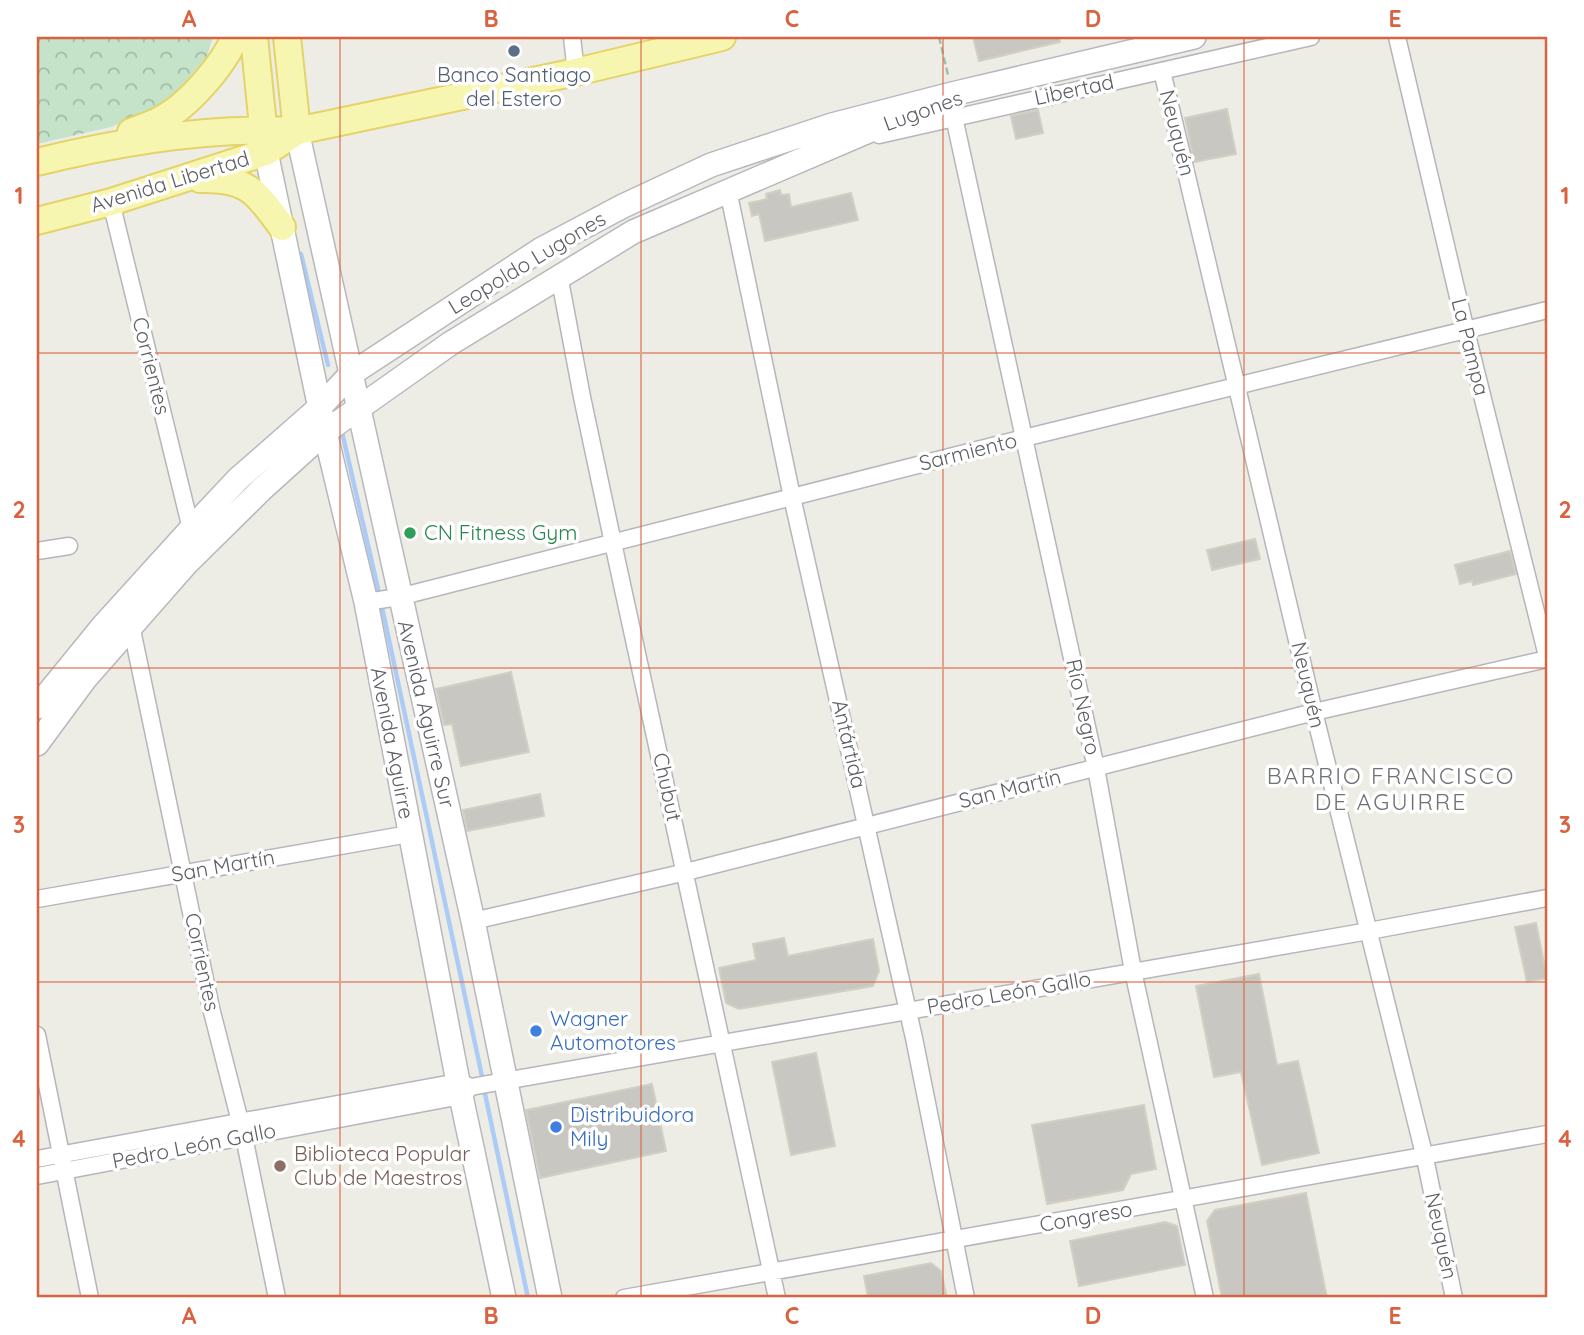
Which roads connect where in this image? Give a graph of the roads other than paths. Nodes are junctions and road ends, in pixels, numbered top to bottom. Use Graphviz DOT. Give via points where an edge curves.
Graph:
graph roads {
  1 [pos="235,37"];
  2 [pos="254,37"];
  3 [pos="287,37"];
  4 [pos="572,37"];
  5 [pos="722,37"];
  6 [pos="1194,37"];
  7 [pos="1311,37"];
  8 [pos="1397,37"];
  9 [pos="1162,71"];
  10 [pos="576,72"];
  11 [pos="1012,80"];
  12 [pos="954,117"];
  13 [pos="298,131"];
  14 [pos="264,140"];
  15 [pos="836,145"];
  16 [pos="85,150"];
  17 [pos="37,162"];
  18 [pos="178,180"];
  19 [pos="728,190"];
  20 [pos="111,202"];
  21 [pos="37,221"];
  22 [pos="282,227"];
  23 [pos="559,275"];
  24 [pos="1547,310"];
  25 [pos="1466,331"];
  26 [pos="351,374"];
  27 [pos="1238,386"];
  28 [pos="320,407"];
  29 [pos="359,408"];
  30 [pos="325,432"];
  31 [pos="1024,438"];
  32 [pos="792,497"];
  33 [pos="191,529"];
  34 [pos="613,542"];
  35 [pos="69,546"];
  36 [pos="37,551"];
  37 [pos="395,597"];
  38 [pos="370,602"];
  39 [pos="131,625"];
  40 [pos="1547,658"];
  41 [pos="37,707"];
  42 [pos="1314,712"];
  43 [pos="37,744"];
  44 [pos="1096,768"];
  45 [pos="868,825"];
  46 [pos="409,834"];
  47 [pos="686,872"];
  48 [pos="183,873"];
  49 [pos="37,898"];
  50 [pos="1547,898"];
  51 [pos="473,921"];
  52 [pos="1369,931"];
  53 [pos="1133,971"];
  54 [pos="908,1011"];
  55 [pos="37,1035"];
  56 [pos="720,1043"];
  57 [pos="501,1081"];
  58 [pos="463,1088"];
  59 [pos="242,1130"];
  60 [pos="1547,1134"];
  61 [pos="1424,1157"];
  62 [pos="37,1159"];
  63 [pos="63,1163"];
  64 [pos="37,1175"];
  65 [pos="1184,1199"];
  66 [pos="954,1241"];
  67 [pos="771,1273"];
  68 [pos="90,1298"];
  69 [pos="276,1298"];
  70 [pos="504,1298"];
  71 [pos="550,1298"];
  72 [pos="624,1298"];
  73 [pos="777,1298"];
  74 [pos="966,1298"];
  75 [pos="1205,1298"];
  76 [pos="1454,1298"];
  1 -- 16 [label="main road" via="229,51 188,99 163,119"];
  2 -- 14 [label="main road"];
  3 -- 13 [label="main road"];
  4 -- 10 [label="street"];
  5 -- 10 [label="main road, Avenida Libertad"];
  6 -- 11 [label="main road, Leopoldo Lugones"];
  7 -- 9 [label="street, Libertad"];
  8 -- 25 [label="street, La Pampa"];
  9 -- 12 [label="street, Libertad"];
  9 -- 27 [label="street, Neuquén"];
  10 -- 13 [label="main road, Avenida Libertad"];
  11 -- 15 [label="main road, Lugones"];
  11 -- 26 [label="main road, Leopoldo Lugones" via="832,125 699,171 540,250"];
  12 -- 15 [label="street, Libertad"];
  12 -- 31 [label="street, Río Negro"];
  13 -- 14 [label="main road, Avenida Libertad"];
  13 -- 26 [label="main road, Avenida Aguirre Sur"];
  14 -- 16 [label="main road, Avenida Libertad" via="157,138"];
  14 -- 18 [label="main road, Avenida Libertad"];
  14 -- 22 [label="main road"];
  15 -- 19 [label="main road, Leopoldo Lugones"];
  16 -- 17 [label="main road, Avenida Libertad"];
  18 -- 20 [label="main road, Avenida Libertad"];
  18 -- 22 [label="main road" via="236,181 255,192"];
  19 -- 23 [label="main road, Leopoldo Lugones" via="633,232"];
  19 -- 32 [label="street, Antártida"];
  20 -- 21 [label="main road, Avenida Libertad"];
  20 -- 33 [label="street, Corrientes"];
  22 -- 28 [label="main road"];
  23 -- 29 [label="main road, Leopoldo Lugones"];
  23 -- 34 [label="street, Chubut"];
  24 -- 25 [label="street, Sarmiento"];
  25 -- 27 [label="street, Sarmiento"];
  25 -- 40 [label="street, La Pampa"];
  26 -- 28 [label="main road, Leopoldo Lugones"];
  26 -- 29 [label="main road, Avenida Aguirre Sur"];
  27 -- 31 [label="street, Sarmiento"];
  27 -- 42 [label="street, Neuquén"];
  28 -- 30 [label="main road, Avenida Aguirre"];
  28 -- 33 [label="main road, Leopoldo Lugones" via="238,479"];
  29 -- 30 [label="main road, Leopoldo Lugones"];
  29 -- 37 [label="main road, Avenida Aguirre Sur"];
  30 -- 38 [label="main road, Avenida Aguirre"];
  30 -- 39 [label="main road, Leopoldo Lugones" via="196,554"];
  31 -- 32 [label="street, Sarmiento"];
  31 -- 44 [label="street, Río Negro"];
  32 -- 34 [label="street, Sarmiento"];
  32 -- 45 [label="street, Antártida"];
  33 -- 41 [label="main road, Leopoldo Lugones"];
  34 -- 37 [label="street, Sarmiento"];
  34 -- 47 [label="street, Chubut"];
  35 -- 36 [label="street"];
  37 -- 38 [label="street, Sarmiento"];
  37 -- 51 [label="main road, Avenida Aguirre Sur"];
  38 -- 46 [label="main road, Avenida Aguirre"];
  39 -- 43 [label="main road, Leopoldo Lugones"];
  39 -- 48 [label="street, Corrientes"];
  40 -- 42 [label="street, San Martín"];
  42 -- 44 [label="street, San Martín"];
  42 -- 52 [label="street, Neuquén"];
  44 -- 45 [label="street, San Martín"];
  44 -- 53 [label="street, Río Negro"];
  45 -- 47 [label="street, San Martín"];
  45 -- 54 [label="street, Antártida"];
  46 -- 48 [label="street, San Martín"];
  46 -- 58 [label="main road, Avenida Aguirre"];
  47 -- 51 [label="street, San Martín"];
  47 -- 56 [label="street, Chubut"];
  48 -- 49 [label="street, San Martín"];
  48 -- 59 [label="street, Corrientes"];
  50 -- 52 [label="street, Pedro León Gallo"];
  51 -- 57 [label="main road, Avenida Aguirre Sur"];
  52 -- 53 [label="street, Pedro León Gallo"];
  52 -- 61 [label="street, Neuquén"];
  53 -- 54 [label="street, Pedro León Gallo"];
  53 -- 65 [label="street, Río Negro"];
  54 -- 56 [label="street, Pedro León Gallo"];
  54 -- 66 [label="street, Antártida"];
  55 -- 63 [label="street"];
  56 -- 57 [label="street, Pedro León Gallo"];
  56 -- 67 [label="street, Chubut"];
  57 -- 58 [label="street, Pedro León Gallo"];
  57 -- 71 [label="main road, Avenida Aguirre Sur"];
  58 -- 59 [label="street, Pedro León Gallo"];
  58 -- 70 [label="main road"];
  59 -- 63 [label="street, Pedro León Gallo"];
  59 -- 69 [label="street, Corrientes"];
  60 -- 61 [label="street, Congreso"];
  61 -- 65 [label="street, Congreso"];
  61 -- 76 [label="street, Neuquén"];
  62 -- 63 [label="street, Pedro León Gallo"];
  63 -- 64 [label="street, Pedro León Gallo"];
  63 -- 68 [label="street"];
  65 -- 66 [label="street, Congreso"];
  65 -- 75 [label="street, Río Negro"];
  66 -- 67 [label="street, Congreso"];
  66 -- 74 [label="street, Antártida"];
  67 -- 72 [label="street, Congreso"];
  67 -- 73 [label="street, Chubut"];
}
